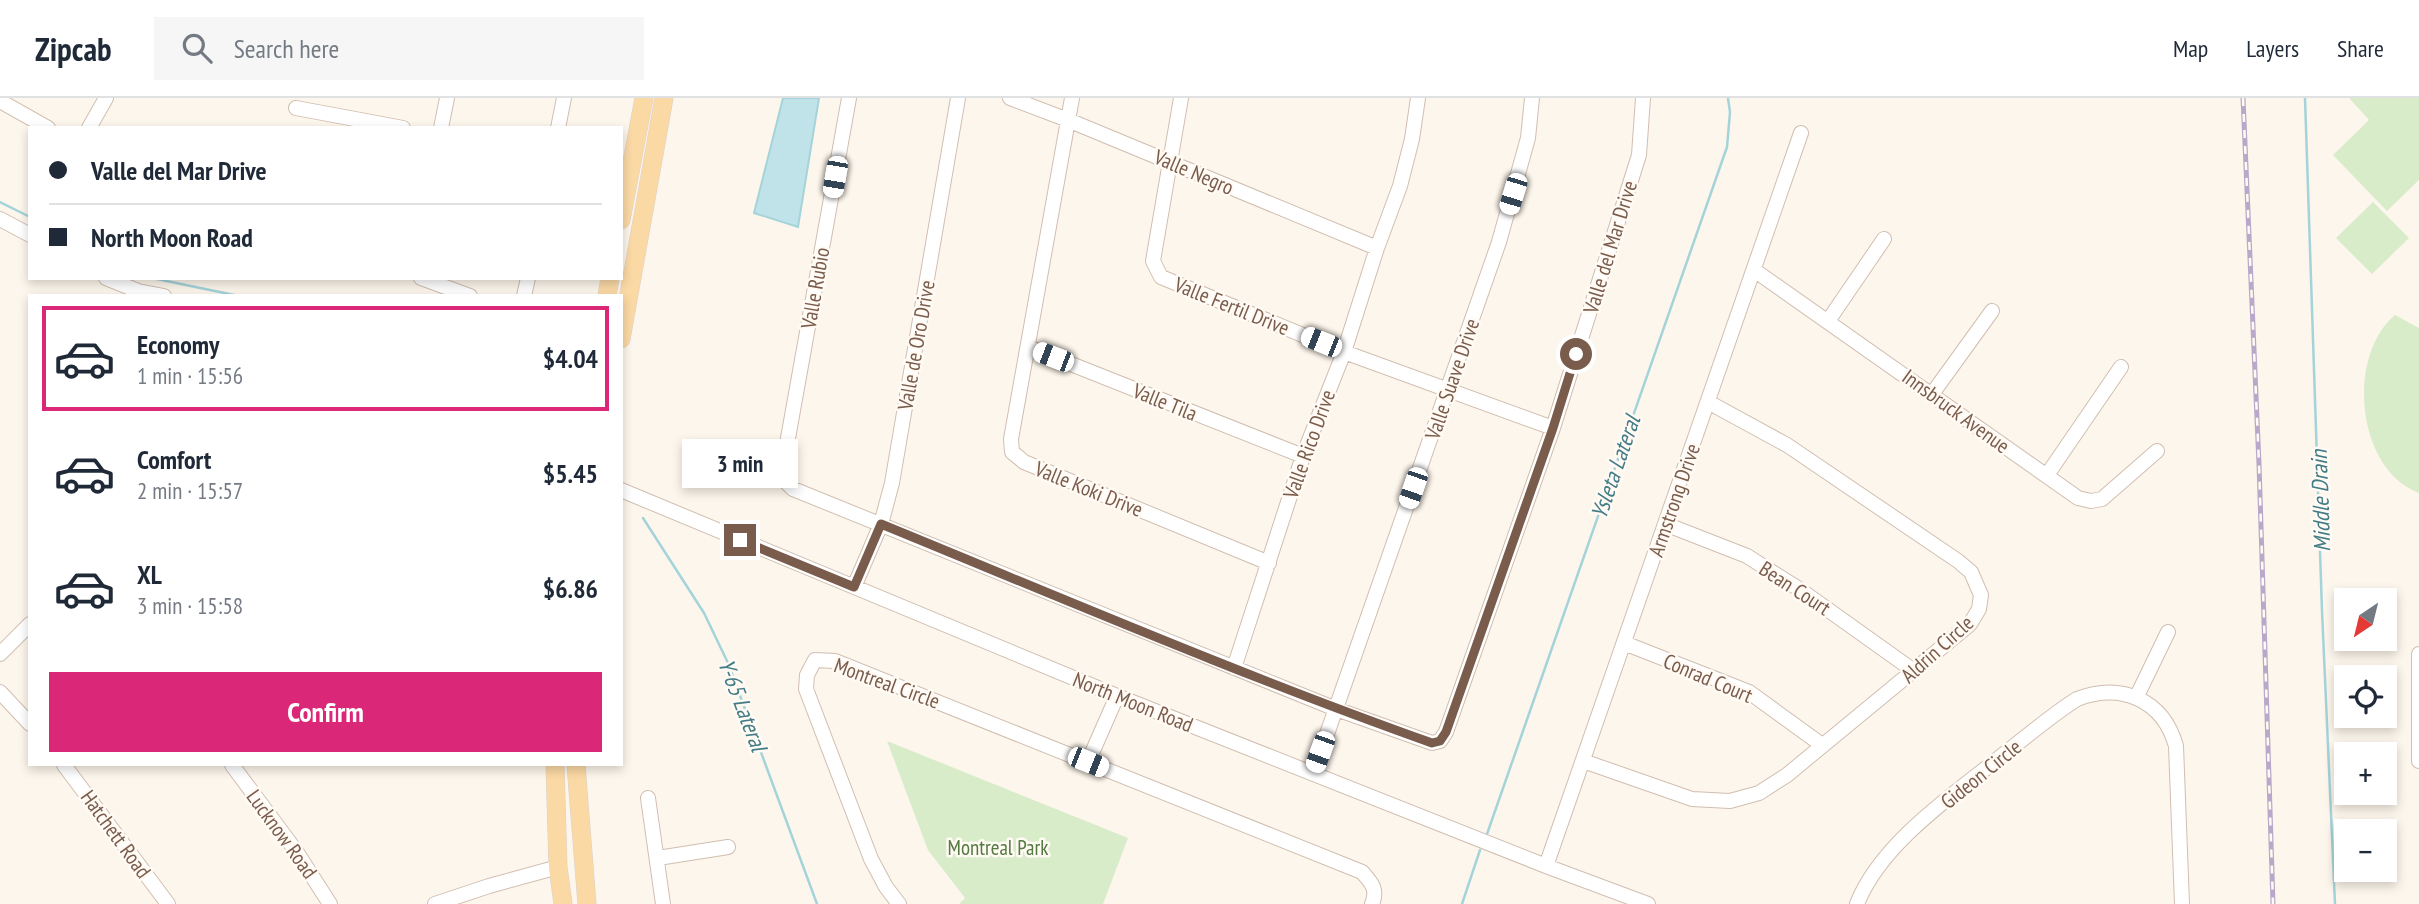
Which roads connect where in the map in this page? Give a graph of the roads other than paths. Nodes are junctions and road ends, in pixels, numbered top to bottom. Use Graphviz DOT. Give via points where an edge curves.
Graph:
graph roads {
  1 [pos="106,98"];
  2 [pos="447,98"];
  3 [pos="564,98"];
  4 [pos="644,98"];
  5 [pos="664,98"];
  6 [pos="849,98"];
  7 [pos="958,98"];
  8 [pos="1010,98"];
  9 [pos="1072,98"];
  10 [pos="1181,98"];
  11 [pos="1418,98"];
  12 [pos="1532,98"];
  13 [pos="1643,98"];
  14 [pos="0,101"];
  15 [pos="296,108"];
  16 [pos="1068,120"];
  17 [pos="44,126"];
  18 [pos="90,126"];
  19 [pos="392,126"];
  20 [pos="441,126"];
  21 [pos="558,126"];
  22 [pos="1801,133"];
  23 [pos="1169,161"];
  24 [pos="623,209"];
  25 [pos="0,219"];
  26 [pos="28,234"];
  27 [pos="1884,239"];
  28 [pos="1377,248"];
  29 [pos="1754,270"];
  30 [pos="111,280"];
  31 [pos="426,280"];
  32 [pos="154,294"];
  33 [pos="465,294"];
  34 [pos="1992,311"];
  35 [pos="1828,321"];
  36 [pos="623,328"];
  37 [pos="1028,347"];
  38 [pos="1344,352"];
  39 [pos="2121,368"];
  40 [pos="1448,390"];
  41 [pos="1932,394"];
  42 [pos="1708,402"];
  43 [pos="1553,428"];
  44 [pos="2157,451"];
  45 [pos="1303,456"];
  46 [pos="2047,475"];
  47 [pos="623,491"];
  48 [pos="881,524"];
  49 [pos="1665,524"];
  50 [pos="1269,563"];
  51 [pos="854,587"];
  52 [pos="28,626"];
  53 [pos="2168,632"];
  54 [pos="1624,643"];
  55 [pos="0,654"];
  56 [pos="2419,654"];
  57 [pos="1234,668"];
  58 [pos="1914,671"];
  59 [pos="0,692"];
  60 [pos="1117,696"];
  61 [pos="2136,698"];
  62 [pos="1336,709"];
  63 [pos="28,722"];
  64 [pos="1822,745"];
  65 [pos="1583,761"];
  66 [pos="2419,761"];
  67 [pos="1088,762"];
  68 [pos="65,766"];
  69 [pos="233,766"];
  70 [pos="555,766"];
  71 [pos="576,766"];
  72 [pos="1313,774"];
  73 [pos="648,798"];
  74 [pos="728,847"];
  75 [pos="657,858"];
  76 [pos="1546,866"];
  77 [pos="558,867"];
  78 [pos="168,904"];
  79 [pos="330,904"];
  80 [pos="435,904"];
  81 [pos="563,904"];
  82 [pos="587,904"];
  83 [pos="663,904"];
  84 [pos="899,904"];
  85 [pos="1372,904"];
  86 [pos="1647,904"];
  87 [pos="1857,904"];
  88 [pos="2182,904"];
  1 -- 18 [label="street"];
  2 -- 20 [label="street"];
  3 -- 21 [label="street"];
  4 -- 24 [label="main road"];
  5 -- 36 [label="main road"];
  6 -- 48 [label="street, Valle Rubio" via="783,479 793,489"];
  7 -- 48 [label="street, Valle de Oro Drive" via="892,483"];
  8 -- 16 [label="street, Valle Negro"];
  9 -- 16 [label="street, Valle Koki Drive"];
  10 -- 23 [label="street, Valle Fertil Drive"];
  11 -- 28 [label="street, Valle Rico Drive" via="1400,186"];
  12 -- 40 [label="street, Valle Suave Drive" via="1528,138 1513,194"];
  13 -- 43 [label="street, Valle del Mar Drive" via="1639,155"];
  14 -- 17 [label="street"];
  15 -- 19 [label="street"];
  16 -- 23 [label="street, Valle Negro"];
  16 -- 37 [label="street, Valle Koki Drive"];
  22 -- 29 [label="street, Armstrong Drive"];
  23 -- 28 [label="street, Valle Negro"];
  23 -- 38 [label="street, Valle Fertil Drive" via="1153,261 1161,277"];
  25 -- 26 [label="street"];
  27 -- 35 [label="street"];
  28 -- 38 [label="street, Valle Rico Drive"];
  29 -- 35 [label="street, Innsbruck Avenue"];
  29 -- 42 [label="street, Armstrong Drive"];
  30 -- 32 [label="street"];
  31 -- 33 [label="street"];
  34 -- 41 [label="street"];
  35 -- 41 [label="street, Innsbruck Avenue"];
  37 -- 45 [label="street, Valle Tila"];
  37 -- 50 [label="street, Valle Koki Drive" via="1012,452 1024,462"];
  38 -- 40 [label="street, Valle Fertil Drive"];
  38 -- 45 [label="street, Valle Rico Drive"];
  39 -- 46 [label="street"];
  40 -- 43 [label="street, Valle Fertil Drive"];
  40 -- 62 [label="street, Valle Suave Drive"];
  41 -- 46 [label="street, Innsbruck Avenue"];
  42 -- 49 [label="street, Armstrong Drive"];
  42 -- 58 [label="street, Aldrin Circle" via="1787,445 1971,572 1981,595 1975,616"];
  43 -- 62 [label="street, Valle del Mar Drive" via="1440,741 1432,743"];
  44 -- 46 [label="street, Innsbruck Avenue" via="2096,500 2078,498"];
  45 -- 50 [label="street, Valle Rico Drive"];
  47 -- 51 [label="street, North Moon Road"];
  48 -- 51 [label="street, Valle de Oro Drive"];
  48 -- 57 [label="street"];
  49 -- 54 [label="street, Armstrong Drive"];
  49 -- 58 [label="street, Bean Court" via="1755,561"];
  50 -- 57 [label="street, Valle Rico Drive"];
  51 -- 60 [label="street, North Moon Road"];
  52 -- 55 [label="street"];
  53 -- 61 [label="street"];
  54 -- 64 [label="street, Conrad Court" via="1749,692"];
  54 -- 65 [label="street, Armstrong Drive"];
  56 -- 66 [label="street"];
  57 -- 62 [label="street"];
  58 -- 64 [label="street, Aldrin Circle"];
  59 -- 63 [label="street"];
  60 -- 67 [label="street"];
  60 -- 72 [label="street, North Moon Road"];
  61 -- 87 [label="street, Gideon Circle" via="2111,691 2092,693 2065,707 1898,844 1871,875"];
  61 -- 88 [label="street, Gideon Circle" via="2161,715 2176,747"];
  62 -- 72 [label="street, Valle Suave Drive"];
  64 -- 65 [label="street, Aldrin Circle" via="1769,788 1730,801 1692,799"];
  65 -- 76 [label="street, Armstrong Drive"];
  67 -- 84 [label="street, Montreal Circle" via="835,661 815,660 806,689 871,859"];
  67 -- 85 [label="street, Montreal Circle" via="1362,872 1373,884 1376,895"];
  68 -- 78 [label="street, Hatchett Road"];
  69 -- 79 [label="street, Lucknow Road"];
  70 -- 77 [label="main road"];
  71 -- 82 [label="main road"];
  72 -- 76 [label="street, North Moon Road"];
  73 -- 75 [label="street"];
  74 -- 75 [label="street"];
  75 -- 83 [label="street"];
  76 -- 86 [label="street, North Moon Road"];
  77 -- 80 [label="street"];
  77 -- 81 [label="main road"];
}
